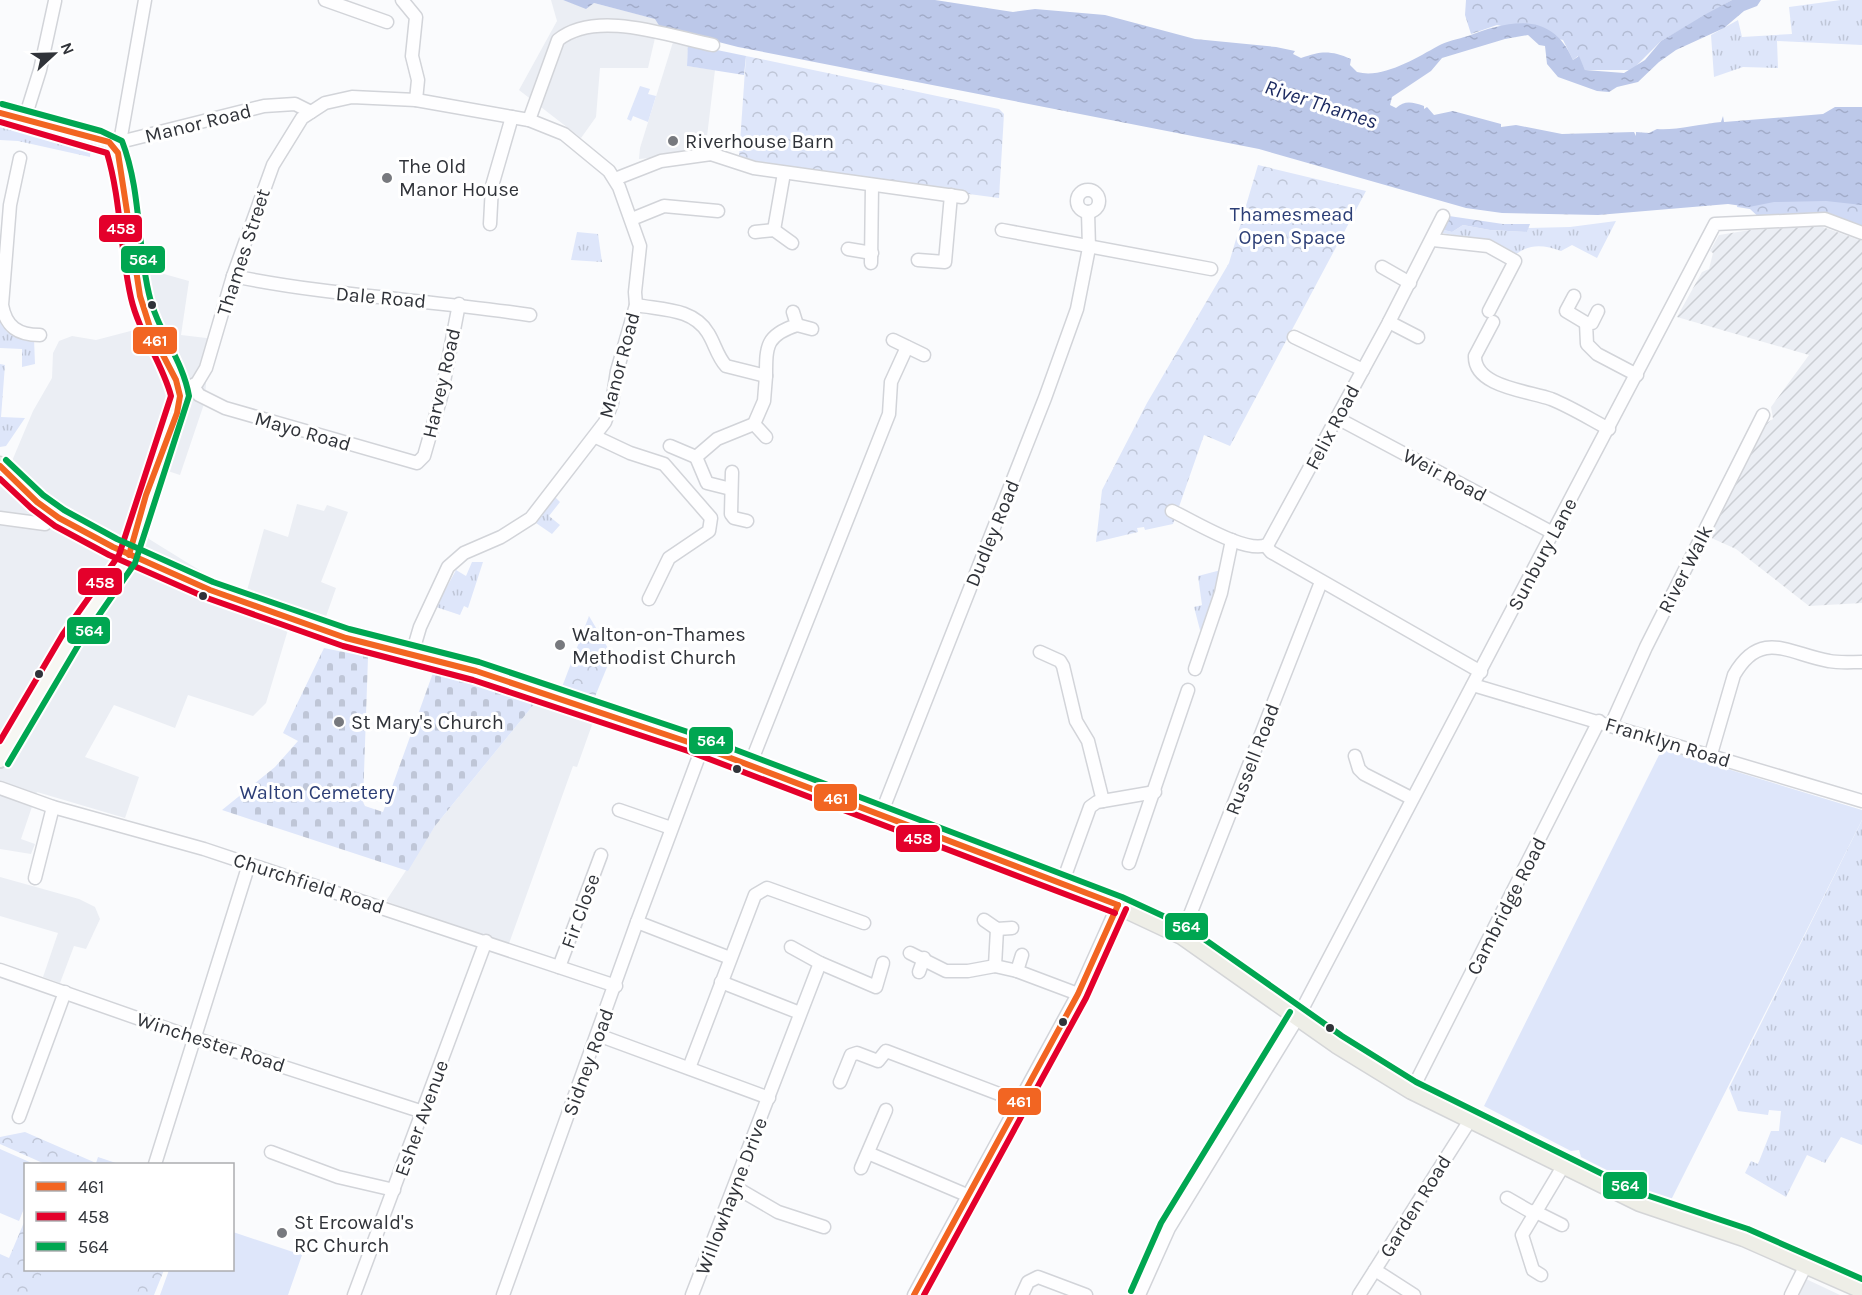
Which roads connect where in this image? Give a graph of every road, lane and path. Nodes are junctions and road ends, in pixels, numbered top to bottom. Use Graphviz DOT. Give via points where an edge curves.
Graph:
graph roads {
  1 [pos="145,0"];
  2 [pos="325,0"];
  3 [pos="402,0"];
  4 [pos="55,1"];
  5 [pos="387,22"];
  6 [pos="713,45"];
  7 [pos="416,100"];
  8 [pos="311,111"];
  9 [pos="0,113"];
  10 [pos="512,117"];
  11 [pos="529,120"];
  12 [pos="24,121"];
  13 [pos="117,144"];
  14 [pos="20,158"];
  15 [pos="784,173"];
  16 [pos="615,179"];
  17 [pos="872,185"];
  18 [pos="5,204"];
  19 [pos="718,211"];
  20 [pos="1088,212"];
  21 [pos="1443,216"];
  22 [pos="632,219"];
  23 [pos="490,224"];
  24 [pos="774,230"];
  25 [pos="1002,230"];
  26 [pos="755,232"];
  27 [pos="1862,233"];
  28 [pos="1433,240"];
  29 [pos="792,243"];
  30 [pos="1089,248"];
  31 [pos="848,249"];
  32 [pos="918,260"];
  33 [pos="1382,267"];
  34 [pos="1211,269"];
  35 [pos="233,276"];
  36 [pos="1410,283"];
  37 [pos="1574,296"];
  38 [pos="459,304"];
  39 [pos="636,305"];
  40 [pos="1598,311"];
  41 [pos="794,312"];
  42 [pos="530,315"];
  43 [pos="1389,322"];
  44 [pos="1586,323"];
  45 [pos="796,325"];
  46 [pos="812,329"];
  47 [pos="40,335"];
  48 [pos="1294,337"];
  49 [pos="1418,338"];
  50 [pos="893,340"];
  51 [pos="907,347"];
  52 [pos="924,355"];
  53 [pos="1362,370"];
  54 [pos="1637,375"];
  55 [pos="766,376"];
  56 [pos="193,386"];
  57 [pos="180,392"];
  58 [pos="1762,415"];
  59 [pos="1337,418"];
  60 [pos="754,424"];
  61 [pos="1609,429"];
  62 [pos="596,436"];
  63 [pos="766,437"];
  64 [pos="670,446"];
  65 [pos="696,457"];
  66 [pos="420,461"];
  67 [pos="0,466"];
  68 [pos="732,472"];
  69 [pos="731,489"];
  70 [pos="1172,511"];
  71 [pos="0,518"];
  72 [pos="747,521"];
  73 [pos="45,524"];
  74 [pos="1553,533"];
  75 [pos="1232,540"];
  76 [pos="1266,546"];
  77 [pos="129,555"];
  78 [pos="1321,582"];
  79 [pos="649,599"];
  80 [pos="1040,652"];
  81 [pos="412,654"];
  82 [pos="1862,662"];
  83 [pos="1195,669"];
  84 [pos="1480,672"];
  85 [pos="1473,685"];
  86 [pos="1188,690"];
  87 [pos="1605,723"];
  88 [pos="702,748"];
  89 [pos="1711,754"];
  90 [pos="1355,756"];
  91 [pos="0,759"];
  92 [pos="750,765"];
  93 [pos="0,788"];
  94 [pos="1155,792"];
  95 [pos="1411,798"];
  96 [pos="1103,801"];
  97 [pos="1862,801"];
  98 [pos="53,807"];
  99 [pos="619,810"];
  100 [pos="881,814"];
  101 [pos="671,828"];
  102 [pos="601,855"];
  103 [pos="1129,863"];
  104 [pos="249,864"];
  105 [pos="35,878"];
  106 [pos="1062,884"];
  107 [pos="1119,904"];
  108 [pos="984,920"];
  109 [pos="637,922"];
  110 [pos="864,923"];
  111 [pos="1012,928"];
  112 [pos="998,929"];
  113 [pos="1182,935"];
  114 [pos="486,941"];
  115 [pos="791,947"];
  116 [pos="910,953"];
  117 [pos="1022,955"];
  118 [pos="730,957"];
  119 [pos="924,958"];
  120 [pos="820,963"];
  121 [pos="883,963"];
  122 [pos="995,966"];
  123 [pos="559,967"];
  124 [pos="0,970"];
  125 [pos="1017,971"];
  126 [pos="919,972"];
  127 [pos="721,982"];
  128 [pos="616,986"];
  129 [pos="66,992"];
  130 [pos="1078,994"];
  131 [pos="800,1012"];
  132 [pos="1298,1017"];
  133 [pos="598,1035"];
  134 [pos="194,1038"];
  135 [pos="689,1068"];
  136 [pos="840,1082"];
  137 [pos="1412,1090"];
  138 [pos="769,1098"];
  139 [pos="1020,1102"];
  140 [pos="886,1110"];
  141 [pos="423,1112"];
  142 [pos="19,1117"];
  143 [pos="1472,1117"];
  144 [pos="272,1152"];
  145 [pos="868,1153"];
  146 [pos="155,1163"];
  147 [pos="1565,1163"];
  148 [pos="861,1168"];
  149 [pos="735,1187"];
  150 [pos="394,1190"];
  151 [pos="969,1196"];
  152 [pos="1507,1198"];
  153 [pos="1534,1212"];
  154 [pos="1562,1225"];
  155 [pos="824,1227"];
  156 [pos="1806,1265"];
  157 [pos="1375,1270"];
  158 [pos="1541,1275"];
  159 [pos="1862,1289"];
  160 [pos="354,1295"];
  161 [pos="503,1295"];
  162 [pos="692,1295"];
  163 [pos="914,1295"];
  164 [pos="1022,1295"];
  165 [pos="1086,1295"];
  166 [pos="1139,1295"];
  167 [pos="1359,1295"];
  168 [pos="1414,1295"];
  169 [pos="1791,1295"];
  1 -- 13 [label="street"];
  2 -- 5 [label="street"];
  3 -- 7 [label="street" via="416,17 412,56 418,80"];
  4 -- 12 [label="street"];
  6 -- 11 [label="street" via="609,25 568,32 558,40"];
  7 -- 8 [label="street, Manor Road" via="339,98"];
  7 -- 10 [label="street, Manor Road"];
  8 -- 13 [label="street, Manor Road" via="295,104 264,106"];
  8 -- 35 [label="street, Thames Street" via="294,128 273,165"];
  9 -- 12 [label="street"];
  10 -- 11 [label="street, Manor Road"];
  10 -- 23 [label="street" via="492,186"];
  11 -- 16 [label="street, Manor Road" via="564,134 601,162"];
  12 -- 13 [label="street"];
  13 -- 57 [label="street" via="140,296 152,334"];
  14 -- 18 [label="street"];
  15 -- 16 [label="street" via="711,154 653,164"];
  15 -- 17 [label="street"];
  15 -- 24 [label="street"];
  16 -- 22 [label="street, Manor Road"];
  17 -- 31 [label="street" via="871,258"];
  17 -- 32 [label="street" via="956,196 945,261"];
  18 -- 47 [label="street" via="4,316 19,333"];
  19 -- 22 [label="street" via="664,206"];
  20 -- 30 [label="street, Dudley Road"];
  21 -- 28 [label="street, Felix Road"];
  22 -- 39 [label="street, Manor Road" via="640,246"];
  24 -- 26 [label="street"];
  24 -- 29 [label="street"];
  25 -- 30 [label="street"];
  27 -- 54 [label="street, Sunbury Lane" via="1826,219 1715,224"];
  28 -- 36 [label="street, Felix Road"];
  28 -- 61 [label="street" via="1488,246 1515,261 1475,356 1479,371 1496,383 1553,400"];
  30 -- 34 [label="street"];
  30 -- 100 [label="street, Dudley Road" via="1077,309 1045,398"];
  33 -- 36 [label="street"];
  35 -- 38 [label="street, Dale Road" via="300,290"];
  35 -- 56 [label="street, Thames Street" via="211,355"];
  36 -- 43 [label="street, Felix Road"];
  37 -- 44 [label="street" via="1566,311"];
  38 -- 42 [label="street, Dale Road"];
  38 -- 66 [label="street, Harvey Road" via="441,397"];
  39 -- 55 [label="street" via="675,310 692,318 706,330 726,366"];
  39 -- 62 [label="street, Manor Road" via="612,403"];
  40 -- 44 [label="street" via="1592,323"];
  41 -- 45 [label="street"];
  43 -- 49 [label="street"];
  43 -- 53 [label="street, Felix Road"];
  44 -- 54 [label="street" via="1585,340 1593,352"];
  45 -- 46 [label="street"];
  45 -- 55 [label="street" via="772,337 766,355"];
  48 -- 53 [label="street"];
  50 -- 51 [label="street"];
  51 -- 52 [label="street"];
  51 -- 92 [label="street" via="891,382 889,414"];
  53 -- 59 [label="street, Felix Road"];
  54 -- 61 [label="street, Sunbury Lane"];
  55 -- 60 [label="street" via="765,401"];
  56 -- 57 [label="street"];
  56 -- 66 [label="street, Mayo Road" via="199,395 225,408 413,463"];
  57 -- 77 [label="street" via="177,413 146,495"];
  58 -- 87 [label="street, River Walk"];
  59 -- 74 [label="street, Weir Road"];
  59 -- 76 [label="street, Felix Road"];
  60 -- 63 [label="street"];
  60 -- 65 [label="street" via="717,439"];
  61 -- 74 [label="street, Sunbury Lane"];
  62 -- 79 [label="street" via="664,464 711,518 709,531 669,558"];
  62 -- 81 [label="street, Manor Road" via="531,518 464,553 448,567"];
  64 -- 65 [label="street"];
  65 -- 69 [label="street" via="707,483"];
  67 -- 77 [label="main road" via="49,511"];
  68 -- 69 [label="street"];
  69 -- 72 [label="street" via="731,514"];
  70 -- 75 [label="street"];
  71 -- 73 [label="street"];
  74 -- 84 [label="street, Sunbury Lane"];
  75 -- 76 [label="street" via="1253,547"];
  75 -- 83 [label="street" via="1219,602"];
  76 -- 78 [label="street"];
  77 -- 81 [label="main road" via="279,616 358,642"];
  77 -- 91 [label="street" via="117,578 71,639"];
  78 -- 84 [label="street"];
  78 -- 113 [label="street, Russell Road"];
  80 -- 96 [label="street" via="1064,666"];
  81 -- 88 [label="main road" via="476,671"];
  82 -- 89 [label="street" via="1832,662 1777,647 1752,654 1740,663 1734,675"];
  84 -- 85 [label="street, Sunbury Lane"];
  85 -- 87 [label="street, Franklyn Road"];
  85 -- 95 [label="street, Sunbury Lane"];
  86 -- 94 [label="street"];
  87 -- 89 [label="street, Franklyn Road"];
  87 -- 137 [label="street, Cambridge Road"];
  88 -- 92 [label="main road"];
  88 -- 101 [label="street, Sidney Road"];
  89 -- 97 [label="street, Franklyn Road"];
  90 -- 95 [label="street" via="1364,774"];
  92 -- 100 [label="main road"];
  93 -- 98 [label="street, Churchfield Road"];
  94 -- 96 [label="street"];
  94 -- 103 [label="street"];
  95 -- 132 [label="street, Sunbury Lane"];
  96 -- 106 [label="street" via="1093,804 1087,812"];
  98 -- 104 [label="street, Churchfield Road"];
  98 -- 105 [label="street"];
  99 -- 101 [label="street"];
  100 -- 106 [label="main road"];
  101 -- 109 [label="street, Sidney Road"];
  102 -- 123 [label="street, Fir Close"];
  104 -- 114 [label="street, Churchfield Road"];
  104 -- 134 [label="street"];
  106 -- 107 [label="main road"];
  107 -- 113 [label="main road"];
  107 -- 130 [label="street"];
  108 -- 112 [label="street"];
  109 -- 118 [label="street"];
  109 -- 128 [label="street, Sidney Road"];
  110 -- 118 [label="street" via="768,888 755,895"];
  111 -- 112 [label="street"];
  112 -- 122 [label="street"];
  113 -- 132 [label="main road"];
  114 -- 123 [label="street, Churchfield Road"];
  114 -- 141 [label="street, Esher Avenue"];
  115 -- 120 [label="street"];
  116 -- 119 [label="street"];
  117 -- 125 [label="street"];
  118 -- 127 [label="street"];
  119 -- 122 [label="street" via="946,971 968,972"];
  119 -- 126 [label="street"];
  120 -- 121 [label="street" via="876,987"];
  120 -- 131 [label="street, Willowhayne Drive"];
  122 -- 125 [label="street"];
  123 -- 128 [label="street, Churchfield Road"];
  124 -- 129 [label="street, Winchester Road"];
  125 -- 130 [label="street"];
  127 -- 131 [label="street"];
  127 -- 135 [label="street"];
  128 -- 133 [label="street, Sidney Road"];
  129 -- 134 [label="street, Winchester Road"];
  129 -- 142 [label="street"];
  130 -- 139 [label="street"];
  131 -- 138 [label="street, Willowhayne Drive"];
  132 -- 137 [label="main road"];
  132 -- 166 [label="street, Sunbury Lane" via="1169,1228"];
  133 -- 135 [label="street"];
  133 -- 161 [label="street, Sidney Road"];
  134 -- 141 [label="street, Winchester Road"];
  134 -- 146 [label="street"];
  135 -- 138 [label="street"];
  136 -- 139 [label="street" via="851,1055 857,1053 879,1061 886,1051"];
  137 -- 143 [label="main road"];
  138 -- 149 [label="street, Willowhayne Drive"];
  139 -- 151 [label="street"];
  140 -- 145 [label="street"];
  141 -- 150 [label="street, Esher Avenue"];
  143 -- 147 [label="main road"];
  143 -- 157 [label="street, Garden Road"];
  144 -- 150 [label="street" via="338,1177"];
  145 -- 148 [label="street"];
  145 -- 151 [label="street"];
  147 -- 153 [label="street"];
  147 -- 156 [label="main road" via="1640,1202 1744,1237"];
  149 -- 155 [label="street" via="778,1212"];
  149 -- 162 [label="street, Willowhayne Drive"];
  150 -- 160 [label="street, Esher Avenue"];
  151 -- 163 [label="street"];
  152 -- 153 [label="street"];
  153 -- 154 [label="street"];
  153 -- 158 [label="street" via="1522,1235 1533,1270"];
  156 -- 159 [label="main road"];
  156 -- 169 [label="street"];
  157 -- 167 [label="street, Garden Road"];
  157 -- 168 [label="street"];
  164 -- 165 [label="street" via="1028,1282 1038,1277"];
}
